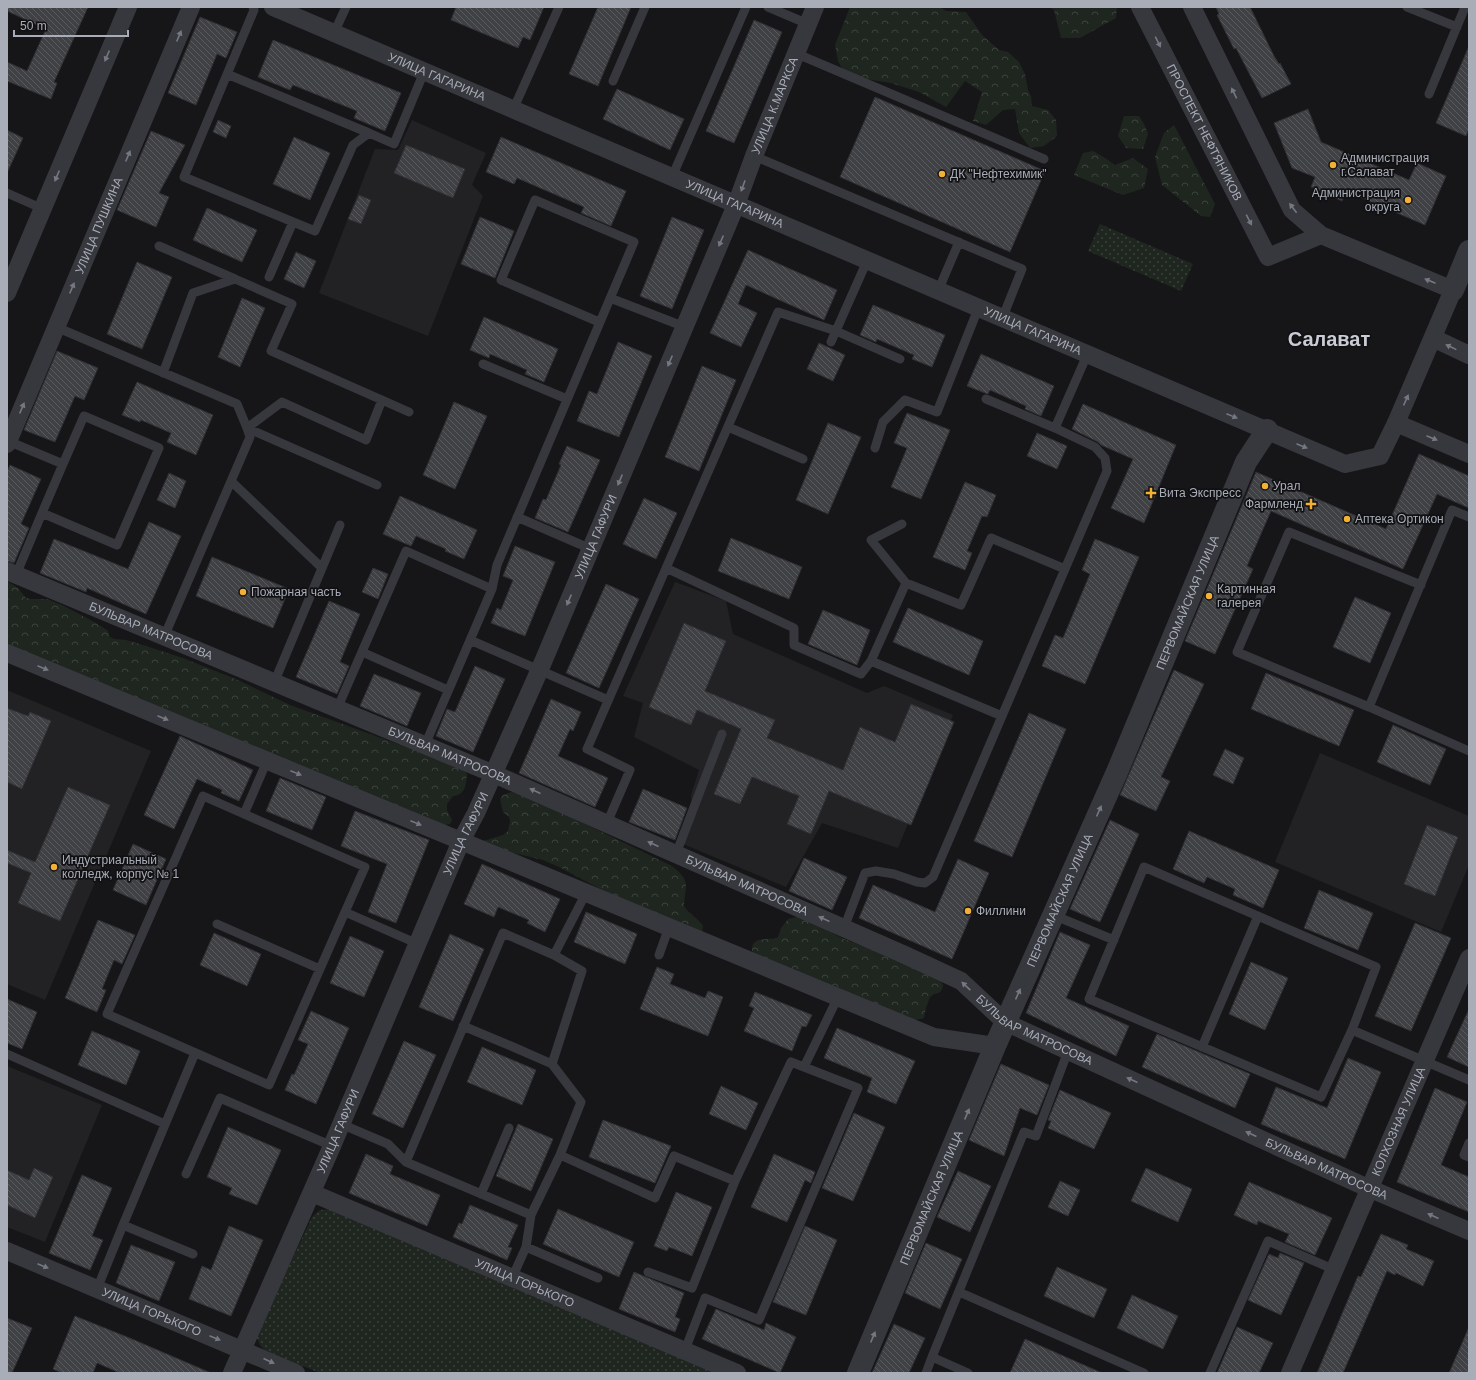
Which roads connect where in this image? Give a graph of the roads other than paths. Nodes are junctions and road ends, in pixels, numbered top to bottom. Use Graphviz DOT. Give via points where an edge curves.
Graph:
graph roads {
  1 [pos="128,7"];
  2 [pos="191,7"];
  3 [pos="253,7"];
  4 [pos="273,7"];
  5 [pos="346,7"];
  6 [pos="559,7"];
  7 [pos="645,7"];
  8 [pos="746,7"];
  9 [pos="768,7"];
  10 [pos="815,7"];
  11 [pos="1140,7"];
  12 [pos="1192,7"];
  13 [pos="1407,7"];
  14 [pos="1465,7"];
  15 [pos="808,24"];
  16 [pos="1456,27"];
  17 [pos="334,33"];
  18 [pos="795,53"];
  19 [pos="424,72"];
  20 [pos="227,74"];
  21 [pos="613,81"];
  22 [pos="1429,94"];
  23 [pos="513,110"];
  24 [pos="369,133"];
  25 [pos="754,156"];
  26 [pos="1044,159"];
  27 [pos="672,177"];
  28 [pos="7,193"];
  29 [pos="736,205"];
  30 [pos="43,209"];
  31 [pos="293,222"];
  32 [pos="1322,235"];
  33 [pos="959,242"];
  34 [pos="159,246"];
  35 [pos="1469,251"];
  36 [pos="868,261"];
  37 [pos="269,277"];
  38 [pos="235,279"];
  39 [pos="8,290"];
  40 [pos="1453,290"];
  41 [pos="938,291"];
  42 [pos="610,298"];
  43 [pos="978,309"];
  44 [pos="1002,319"];
  45 [pos="600,322"];
  46 [pos="56,327"];
  47 [pos="685,327"];
  48 [pos="836,331"];
  49 [pos="1433,338"];
  50 [pos="831,342"];
  51 [pos="1087,355"];
  52 [pos="1469,356"];
  53 [pos="900,359"];
  54 [pos="483,364"];
  55 [pos="164,373"];
  56 [pos="566,399"];
  57 [pos="986,399"];
  58 [pos="382,400"];
  59 [pos="409,412"];
  60 [pos="1396,423"];
  61 [pos="728,427"];
  62 [pos="247,428"];
  63 [pos="1055,428"];
  64 [pos="1267,430"];
  65 [pos="8,442"];
  66 [pos="875,448"];
  67 [pos="1469,454"];
  68 [pos="803,459"];
  69 [pos="63,464"];
  70 [pos="231,481"];
  71 [pos="377,485"];
  72 [pos="42,513"];
  73 [pos="517,517"];
  74 [pos="1469,517"];
  75 [pos="340,524"];
  76 [pos="902,524"];
  77 [pos="591,549"];
  78 [pos="322,568"];
  79 [pos="666,568"];
  80 [pos="1065,569"];
  81 [pos="11,573"];
  82 [pos="906,583"];
  83 [pos="1421,584"];
  84 [pos="492,589"];
  85 [pos="164,637"];
  86 [pos="470,640"];
  87 [pos="362,652"];
  88 [pos="7,653"];
  89 [pos="871,662"];
  90 [pos="540,670"];
  91 [pos="274,682"];
  92 [pos="448,690"];
  93 [pos="608,700"];
  94 [pos="1369,708"];
  95 [pos="337,709"];
  96 [pos="1002,716"];
  97 [pos="722,734"];
  98 [pos="425,745"];
  99 [pos="1469,751"];
  100 [pos="267,761"];
  101 [pos="494,774"];
  102 [pos="244,814"];
  103 [pos="607,824"];
  104 [pos="461,841"];
  105 [pos="676,854"];
  106 [pos="586,893"];
  107 [pos="345,912"];
  108 [pos="1053,915"];
  109 [pos="1258,916"];
  110 [pos="217,924"];
  111 [pos="669,927"];
  112 [pos="844,928"];
  113 [pos="1114,940"];
  114 [pos="418,944"];
  115 [pos="554,955"];
  116 [pos="659,955"];
  117 [pos="1469,958"];
  118 [pos="320,969"];
  119 [pos="838,997"];
  120 [pos="1005,1022"];
  121 [pos="463,1026"];
  122 [pos="1352,1030"];
  123 [pos="994,1046"];
  124 [pos="1202,1047"];
  125 [pos="1068,1051"];
  126 [pos="195,1053"];
  127 [pos="7,1054"];
  128 [pos="1424,1061"];
  129 [pos="552,1064"];
  130 [pos="804,1067"];
  131 [pos="1469,1080"];
  132 [pos="165,1124"];
  133 [pos="341,1124"];
  134 [pos="509,1128"];
  135 [pos="1469,1143"];
  136 [pos="332,1146"];
  137 [pos="560,1155"];
  138 [pos="1469,1157"];
  139 [pos="406,1162"];
  140 [pos="186,1174"];
  141 [pos="735,1181"];
  142 [pos="1370,1189"];
  143 [pos="312,1193"];
  144 [pos="481,1194"];
  145 [pos="531,1215"];
  146 [pos="123,1225"];
  147 [pos="1469,1231"];
  148 [pos="526,1246"];
  149 [pos="7,1251"];
  150 [pos="193,1254"];
  151 [pos="1335,1270"];
  152 [pos="648,1272"];
  153 [pos="512,1278"];
  154 [pos="598,1278"];
  155 [pos="692,1288"];
  156 [pos="96,1289"];
  157 [pos="959,1292"];
  158 [pos="705,1298"];
  159 [pos="242,1349"];
  160 [pos="684,1350"];
  161 [pos="932,1357"];
  162 [pos="232,1373"];
  163 [pos="296,1373"];
  164 [pos="737,1373"];
  165 [pos="858,1373"];
  166 [pos="926,1373"];
  167 [pos="968,1373"];
  168 [pos="1144,1373"];
  169 [pos="1210,1373"];
  170 [pos="1290,1373"];
  1 -- 30 [label="street, one-way"];
  46 -- 2 [label="street, УЛИЦА ПУШКИНА, one-way"];
  3 -- 20 [label="lane" via="254,10"];
  4 -- 17 [label="street, УЛИЦА ГАГАРИНА"];
  5 -- 17 [label="lane"];
  6 -- 23 [label="lane"];
  7 -- 21 [label="lane"];
  8 -- 27 [label="lane"];
  9 -- 15 [label="lane"];
  10 -- 15 [label="street, УЛИЦА К.МАРКСА"];
  11 -- 32 [label="street, ПРОСПЕКТ НЕФТЯНИКОВ, one-way" via="1268,257"];
  32 -- 12 [label="street, one-way" via="1292,210"];
  13 -- 16 [label="lane"];
  14 -- 16 [label="lane"];
  15 -- 18 [label="street, УЛИЦА К.МАРКСА"];
  16 -- 22 [label="lane"];
  17 -- 19 [label="street, УЛИЦА ГАГАРИНА"];
  18 -- 25 [label="street, УЛИЦА К.МАРКСА"];
  18 -- 26 [label="lane"];
  19 -- 23 [label="street, УЛИЦА ГАГАРИНА"];
  19 -- 24 [label="lane" via="394,144"];
  20 -- 24 [label="lane"];
  20 -- 31 [label="lane" via="184,177"];
  23 -- 27 [label="street, УЛИЦА ГАГАРИНА"];
  24 -- 31 [label="lane" via="353,145 315,231"];
  25 -- 29 [label="street, УЛИЦА К.МАРКСА, one-way"];
  25 -- 33 [label="lane"];
  27 -- 29 [label="street, УЛИЦА ГАГАРИНА"];
  28 -- 30 [label="lane"];
  29 -- 36 [label="street, УЛИЦА ГАГАРИНА"];
  29 -- 47 [label="street, УЛИЦА ГАФУРИ, one-way"];
  30 -- 39 [label="street"];
  31 -- 37 [label="lane"];
  40 -- 32 [label="street, one-way"];
  33 -- 41 [label="lane"];
  33 -- 44 [label="lane" via="1022,269"];
  34 -- 38 [label="lane"];
  35 -- 40 [label="street"];
  36 -- 41 [label="street, УЛИЦА ГАГАРИНА"];
  36 -- 48 [label="lane"];
  38 -- 55 [label="lane" via="193,293"];
  38 -- 58 [label="lane" via="292,304 271,351"];
  40 -- 49 [label="street"];
  41 -- 43 [label="street, УЛИЦА ГАГАРИНА"];
  42 -- 45 [label="lane"];
  42 -- 45 [label="lane" via="634,242 535,200 501,280"];
  42 -- 47 [label="lane"];
  43 -- 44 [label="street, УЛИЦА ГАГАРИНА"];
  43 -- 66 [label="lane" via="937,412 905,400 883,422"];
  44 -- 51 [label="street, УЛИЦА ГАГАРИНА"];
  45 -- 56 [label="lane"];
  46 -- 55 [label="lane"];
  65 -- 46 [label="street, УЛИЦА ПУШКИНА, one-way"];
  47 -- 77 [label="street, УЛИЦА ГАФУРИ, one-way"];
  48 -- 50 [label="lane"];
  48 -- 53 [label="lane"];
  48 -- 61 [label="lane" via="778,312"];
  52 -- 49 [label="street, one-way"];
  60 -- 49 [label="street, one-way"];
  51 -- 63 [label="lane"];
  51 -- 64 [label="street, УЛИЦА ГАГАРИНА, one-way"];
  54 -- 56 [label="lane"];
  55 -- 62 [label="lane" via="237,404"];
  56 -- 73 [label="lane"];
  57 -- 63 [label="lane"];
  58 -- 59 [label="lane"];
  58 -- 62 [label="lane" via="366,440 282,402"];
  64 -- 60 [label="street, УЛИЦА ГАГАРИНА, one-way" via="1345,464 1380,456"];
  60 -- 67 [label="street, one-way"];
  61 -- 68 [label="lane"];
  61 -- 79 [label="lane"];
  62 -- 70 [label="lane" via="250,437"];
  62 -- 71 [label="lane"];
  63 -- 80 [label="lane" via="1095,447 1105,458 1107,471"];
  108 -- 64 [label="street, ПЕРВОМАЙСКАЯ УЛИЦА, one-way" via="1117,772 1246,462"];
  65 -- 69 [label="lane"];
  69 -- 72 [label="lane"];
  69 -- 72 [label="lane" via="84,416 158,448 117,545"];
  70 -- 78 [label="lane"];
  70 -- 85 [label="lane"];
  72 -- 81 [label="lane"];
  73 -- 77 [label="lane"];
  73 -- 84 [label="lane" via="497,564"];
  74 -- 83 [label="lane" via="1452,510"];
  75 -- 78 [label="lane"];
  76 -- 82 [label="lane" via="871,540"];
  77 -- 90 [label="street, УЛИЦА ГАФУРИ, one-way"];
  78 -- 91 [label="lane"];
  79 -- 89 [label="lane" via="794,628 794,645 861,674"];
  79 -- 93 [label="lane"];
  80 -- 82 [label="lane" via="991,538 961,605"];
  80 -- 96 [label="lane"];
  81 -- 85 [label="street, БУЛЬВАР МАТРОСОВА"];
  82 -- 89 [label="lane"];
  83 -- 94 [label="lane"];
  83 -- 94 [label="lane" via="1289,532 1237,652"];
  84 -- 86 [label="lane"];
  84 -- 87 [label="lane" via="406,551"];
  85 -- 91 [label="street, БУЛЬВАР МАТРОСОВА"];
  86 -- 90 [label="lane"];
  86 -- 92 [label="lane"];
  87 -- 92 [label="lane"];
  87 -- 95 [label="lane"];
  88 -- 100 [label="street, one-way"];
  89 -- 96 [label="lane"];
  90 -- 93 [label="lane"];
  90 -- 101 [label="street, УЛИЦА ГАФУРИ"];
  91 -- 95 [label="street, БУЛЬВАР МАТРОСОВА"];
  92 -- 98 [label="lane"];
  93 -- 103 [label="lane" via="587,749 630,770"];
  94 -- 99 [label="lane"];
  95 -- 98 [label="street, БУЛЬВАР МАТРОСОВА"];
  96 -- 112 [label="lane" via="933,877 925,883 894,874 876,871 865,873"];
  97 -- 105 [label="lane"];
  98 -- 101 [label="street, БУЛЬВАР МАТРОСОВА"];
  100 -- 102 [label="lane"];
  100 -- 104 [label="street, one-way"];
  103 -- 101 [label="street, БУЛЬВАР МАТРОСОВА, one-way"];
  101 -- 104 [label="street, УЛИЦА ГАФУРИ"];
  102 -- 107 [label="lane" via="365,868"];
  102 -- 126 [label="lane" via="203,796 107,1014"];
  105 -- 103 [label="street, БУЛЬВАР МАТРОСОВА, one-way"];
  104 -- 106 [label="street"];
  104 -- 114 [label="street, УЛИЦА ГАФУРИ"];
  112 -- 105 [label="street, БУЛЬВАР МАТРОСОВА, one-way"];
  106 -- 111 [label="street"];
  106 -- 115 [label="lane"];
  107 -- 114 [label="lane"];
  107 -- 118 [label="lane"];
  108 -- 113 [label="lane"];
  120 -- 108 [label="street, ПЕРВОМАЙСКАЯ УЛИЦА, one-way"];
  109 -- 113 [label="lane" via="1144,867"];
  109 -- 122 [label="lane" via="1376,967"];
  109 -- 124 [label="lane"];
  110 -- 118 [label="lane"];
  111 -- 116 [label="lane"];
  111 -- 119 [label="street"];
  120 -- 112 [label="street, БУЛЬВАР МАТРОСОВА, one-way" via="961,981"];
  113 -- 124 [label="lane" via="1089,999"];
  114 -- 133 [label="street, УЛИЦА ГАФУРИ"];
  115 -- 121 [label="lane" via="503,933"];
  115 -- 129 [label="lane" via="582,971"];
  117 -- 128 [label="street, КОЛХОЗНАЯ УЛИЦА"];
  118 -- 126 [label="lane" via="269,1085"];
  119 -- 123 [label="street" via="934,1037"];
  119 -- 130 [label="lane"];
  120 -- 123 [label="street, ПЕРВОМАЙСКАЯ УЛИЦА"];
  120 -- 125 [label="street, БУЛЬВАР МАТРОСОВА"];
  121 -- 129 [label="lane"];
  121 -- 139 [label="lane"];
  122 -- 124 [label="lane" via="1321,1098"];
  122 -- 128 [label="lane"];
  165 -- 123 [label="street, ПЕРВОМАЙСКАЯ УЛИЦА, one-way"];
  142 -- 125 [label="street, БУЛЬВАР МАТРОСОВА, one-way"];
  125 -- 157 [label="lane" via="1036,1136 1024,1132"];
  126 -- 132 [label="lane"];
  127 -- 132 [label="lane"];
  128 -- 131 [label="lane"];
  128 -- 142 [label="street, КОЛХОЗНАЯ УЛИЦА"];
  129 -- 137 [label="lane" via="581,1102"];
  130 -- 141 [label="lane" via="791,1062"];
  130 -- 158 [label="lane" via="858,1088 759,1320"];
  132 -- 146 [label="lane"];
  133 -- 136 [label="street, УЛИЦА ГАФУРИ"];
  133 -- 139 [label="lane" via="388,1144"];
  134 -- 144 [label="lane"];
  135 -- 138 [label="lane" via="1464,1155"];
  136 -- 140 [label="lane" via="220,1098"];
  136 -- 143 [label="street, УЛИЦА ГАФУРИ"];
  137 -- 141 [label="lane" via="655,1198 674,1156"];
  137 -- 145 [label="lane"];
  139 -- 144 [label="lane"];
  141 -- 155 [label="lane"];
  147 -- 142 [label="street, БУЛЬВАР МАТРОСОВА, one-way"];
  142 -- 151 [label="street, КОЛХОЗНАЯ УЛИЦА"];
  143 -- 153 [label="street, УЛИЦА ГОРЬКОГО"];
  143 -- 159 [label="street, УЛИЦА ГАФУРИ"];
  144 -- 145 [label="lane"];
  145 -- 148 [label="lane"];
  146 -- 150 [label="lane"];
  146 -- 156 [label="lane"];
  148 -- 153 [label="lane"];
  148 -- 154 [label="lane"];
  149 -- 156 [label="street, УЛИЦА ГОРЬКОГО, one-way"];
  151 -- 169 [label="lane" via="1268,1241"];
  151 -- 170 [label="street, КОЛХОЗНАЯ УЛИЦА"];
  152 -- 155 [label="lane"];
  153 -- 160 [label="street, УЛИЦА ГОРЬКОГО"];
  155 -- 158 [label="lane"];
  156 -- 159 [label="street, УЛИЦА ГОРЬКОГО, one-way"];
  157 -- 161 [label="lane"];
  157 -- 168 [label="lane"];
  158 -- 160 [label="lane"];
  159 -- 162 [label="street, УЛИЦА ГАФУРИ"];
  159 -- 163 [label="street, УЛИЦА ГОРЬКОГО, one-way"];
  160 -- 164 [label="street, УЛИЦА ГОРЬКОГО"];
  161 -- 166 [label="lane"];
  161 -- 167 [label="lane"];
}
